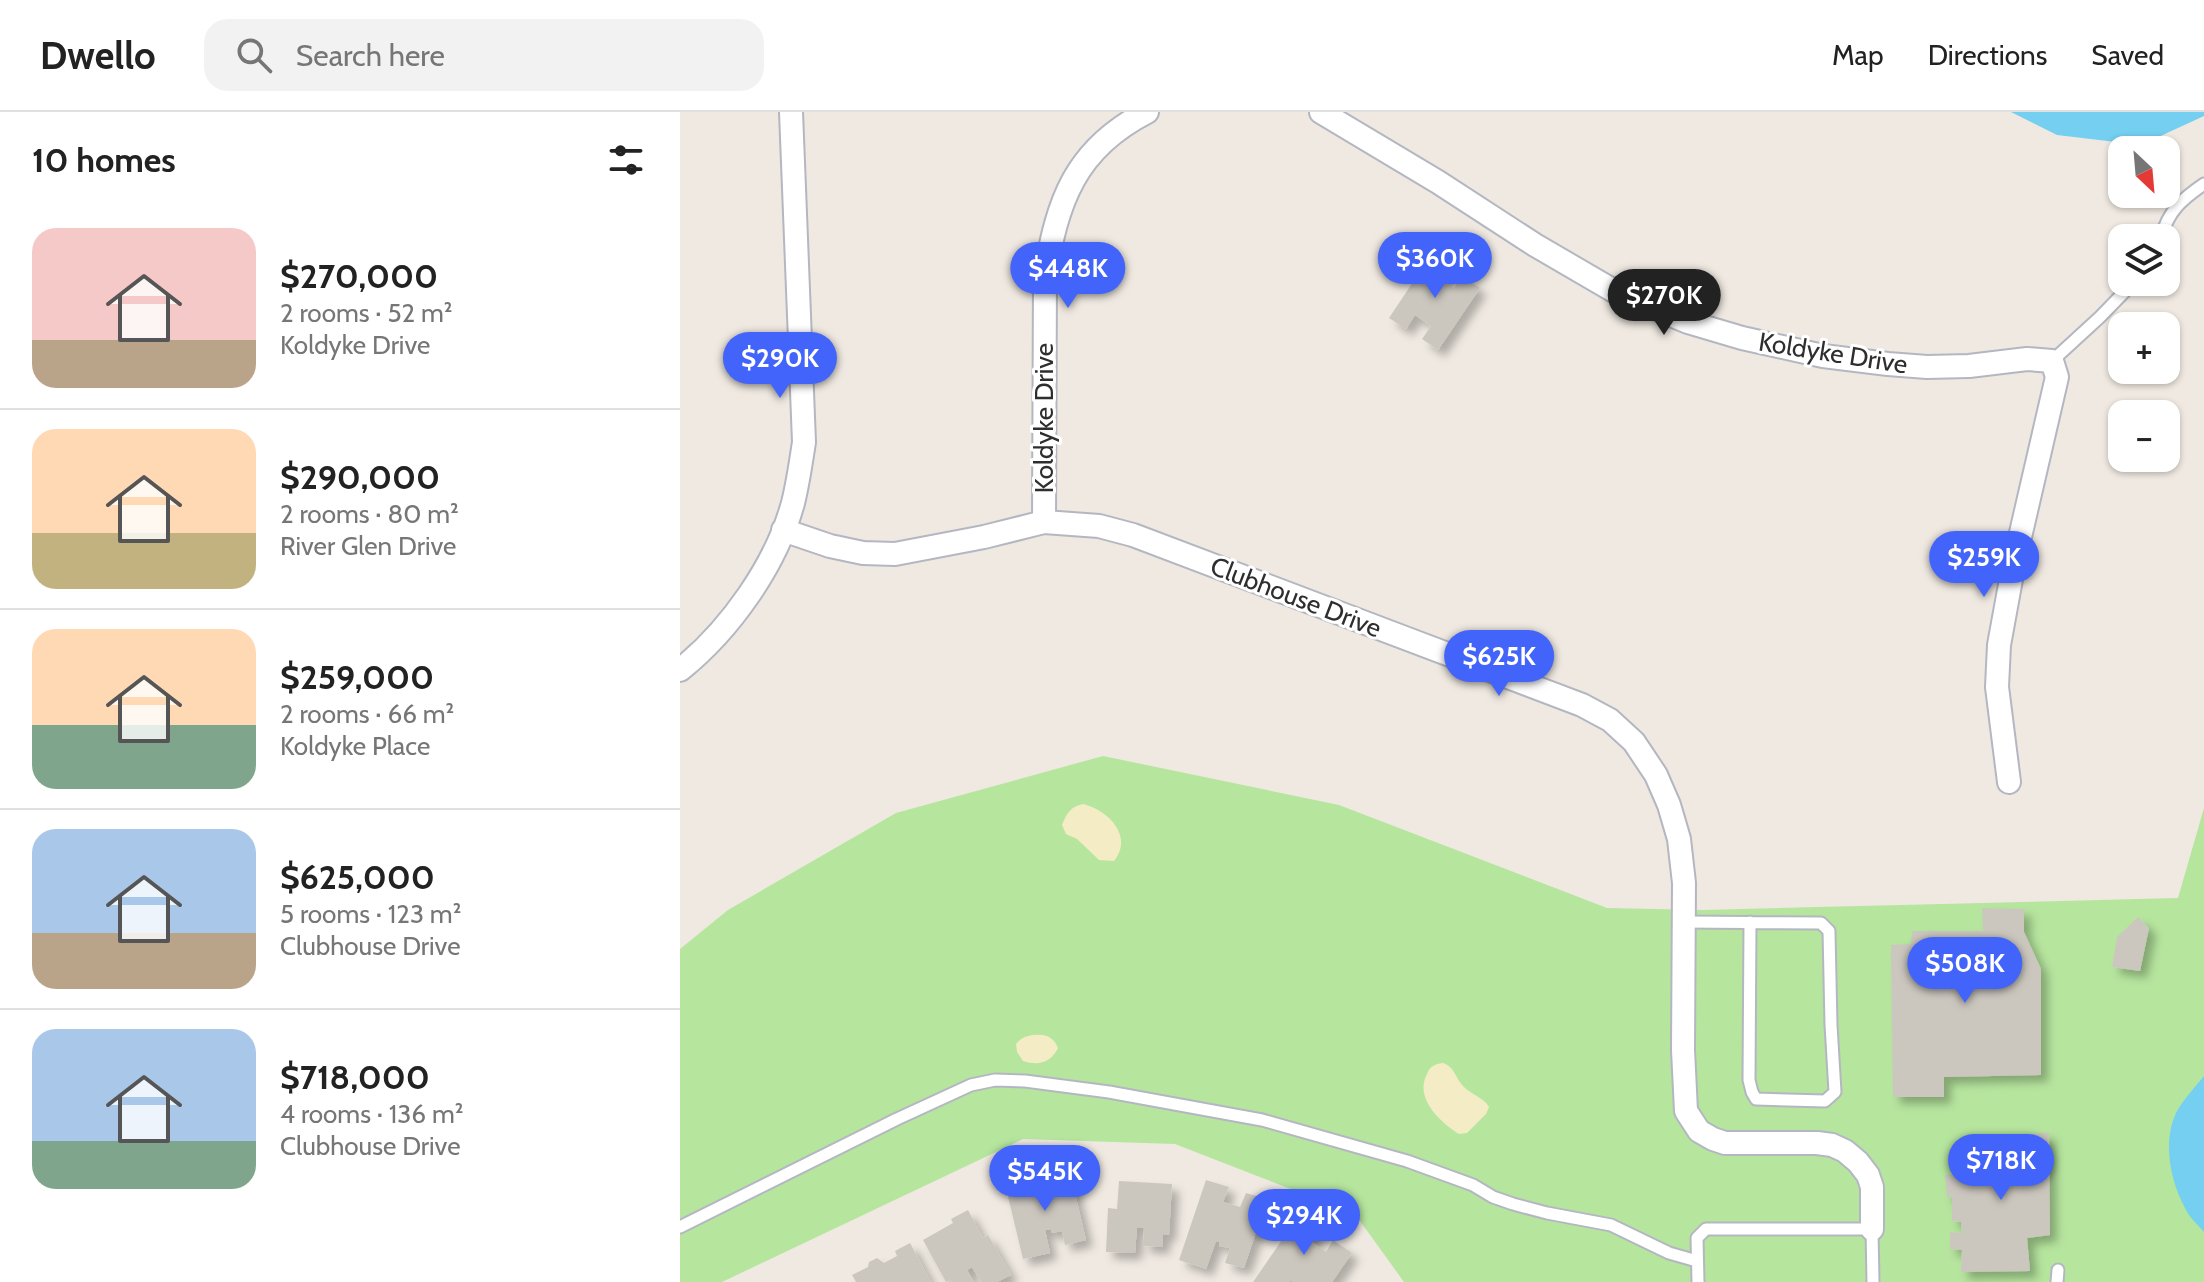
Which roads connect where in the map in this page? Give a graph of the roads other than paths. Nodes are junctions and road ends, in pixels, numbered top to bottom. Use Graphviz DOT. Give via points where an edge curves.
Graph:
graph roads {
  1 [pos="791,112"];
  2 [pos="1147,112"];
  3 [pos="1321,112"];
  4 [pos="2204,184"];
  5 [pos="2166,224"];
  6 [pos="2120,296"];
  7 [pos="2052,361"];
  8 [pos="1044,522"];
  9 [pos="783,530"];
  10 [pos="680,670"];
  11 [pos="2009,782"];
  12 [pos="1684,922"];
  13 [pos="1750,922"];
  14 [pos="680,1227"];
  15 [pos="1872,1229"];
  16 [pos="1697,1261"];
  17 [pos="1698,1282"];
  18 [pos="1873,1282"];
  1 -- 9 [label="street" via="804,442"];
  2 -- 8 [label="street, Koldyke Drive" via="1090,154 1068,188 1050,246 1045,277"];
  3 -- 7 [label="street, Koldyke Drive" via="1614,291 1688,322 1809,353 1888,364"];
  4 -- 5 [label="lane" via="2181,200"];
  6 -- 7 [label="lane"];
  7 -- 11 [label="street" via="2057,377 1999,645 1997,687"];
  8 -- 9 [label="street, Clubhouse Drive" via="895,554 830,546"];
  8 -- 12 [label="street, Clubhouse Drive" via="1133,535 1610,720 1634,742 1669,805 1682,860"];
  9 -- 10 [label="street" via="739,610"];
  12 -- 13 [label="lane"];
  12 -- 15 [label="street, Clubhouse Drive" via="1683,1050 1686,1111 1692,1122 1725,1143 1817,1143 1845,1151 1868,1175"];
  13 -- 13 [label="lane" via="1821,923 1829,931 1835,1092 1825,1101 1756,1099 1752,1092"];
  14 -- 16 [label="lane" via="971,1085 1025,1081 1262,1120 1407,1161 1513,1204 1611,1225"];
  15 -- 16 [label="lane" via="1706,1229 1697,1238"];
  15 -- 18 [label="lane"];
  16 -- 17 [label="lane"];
}
